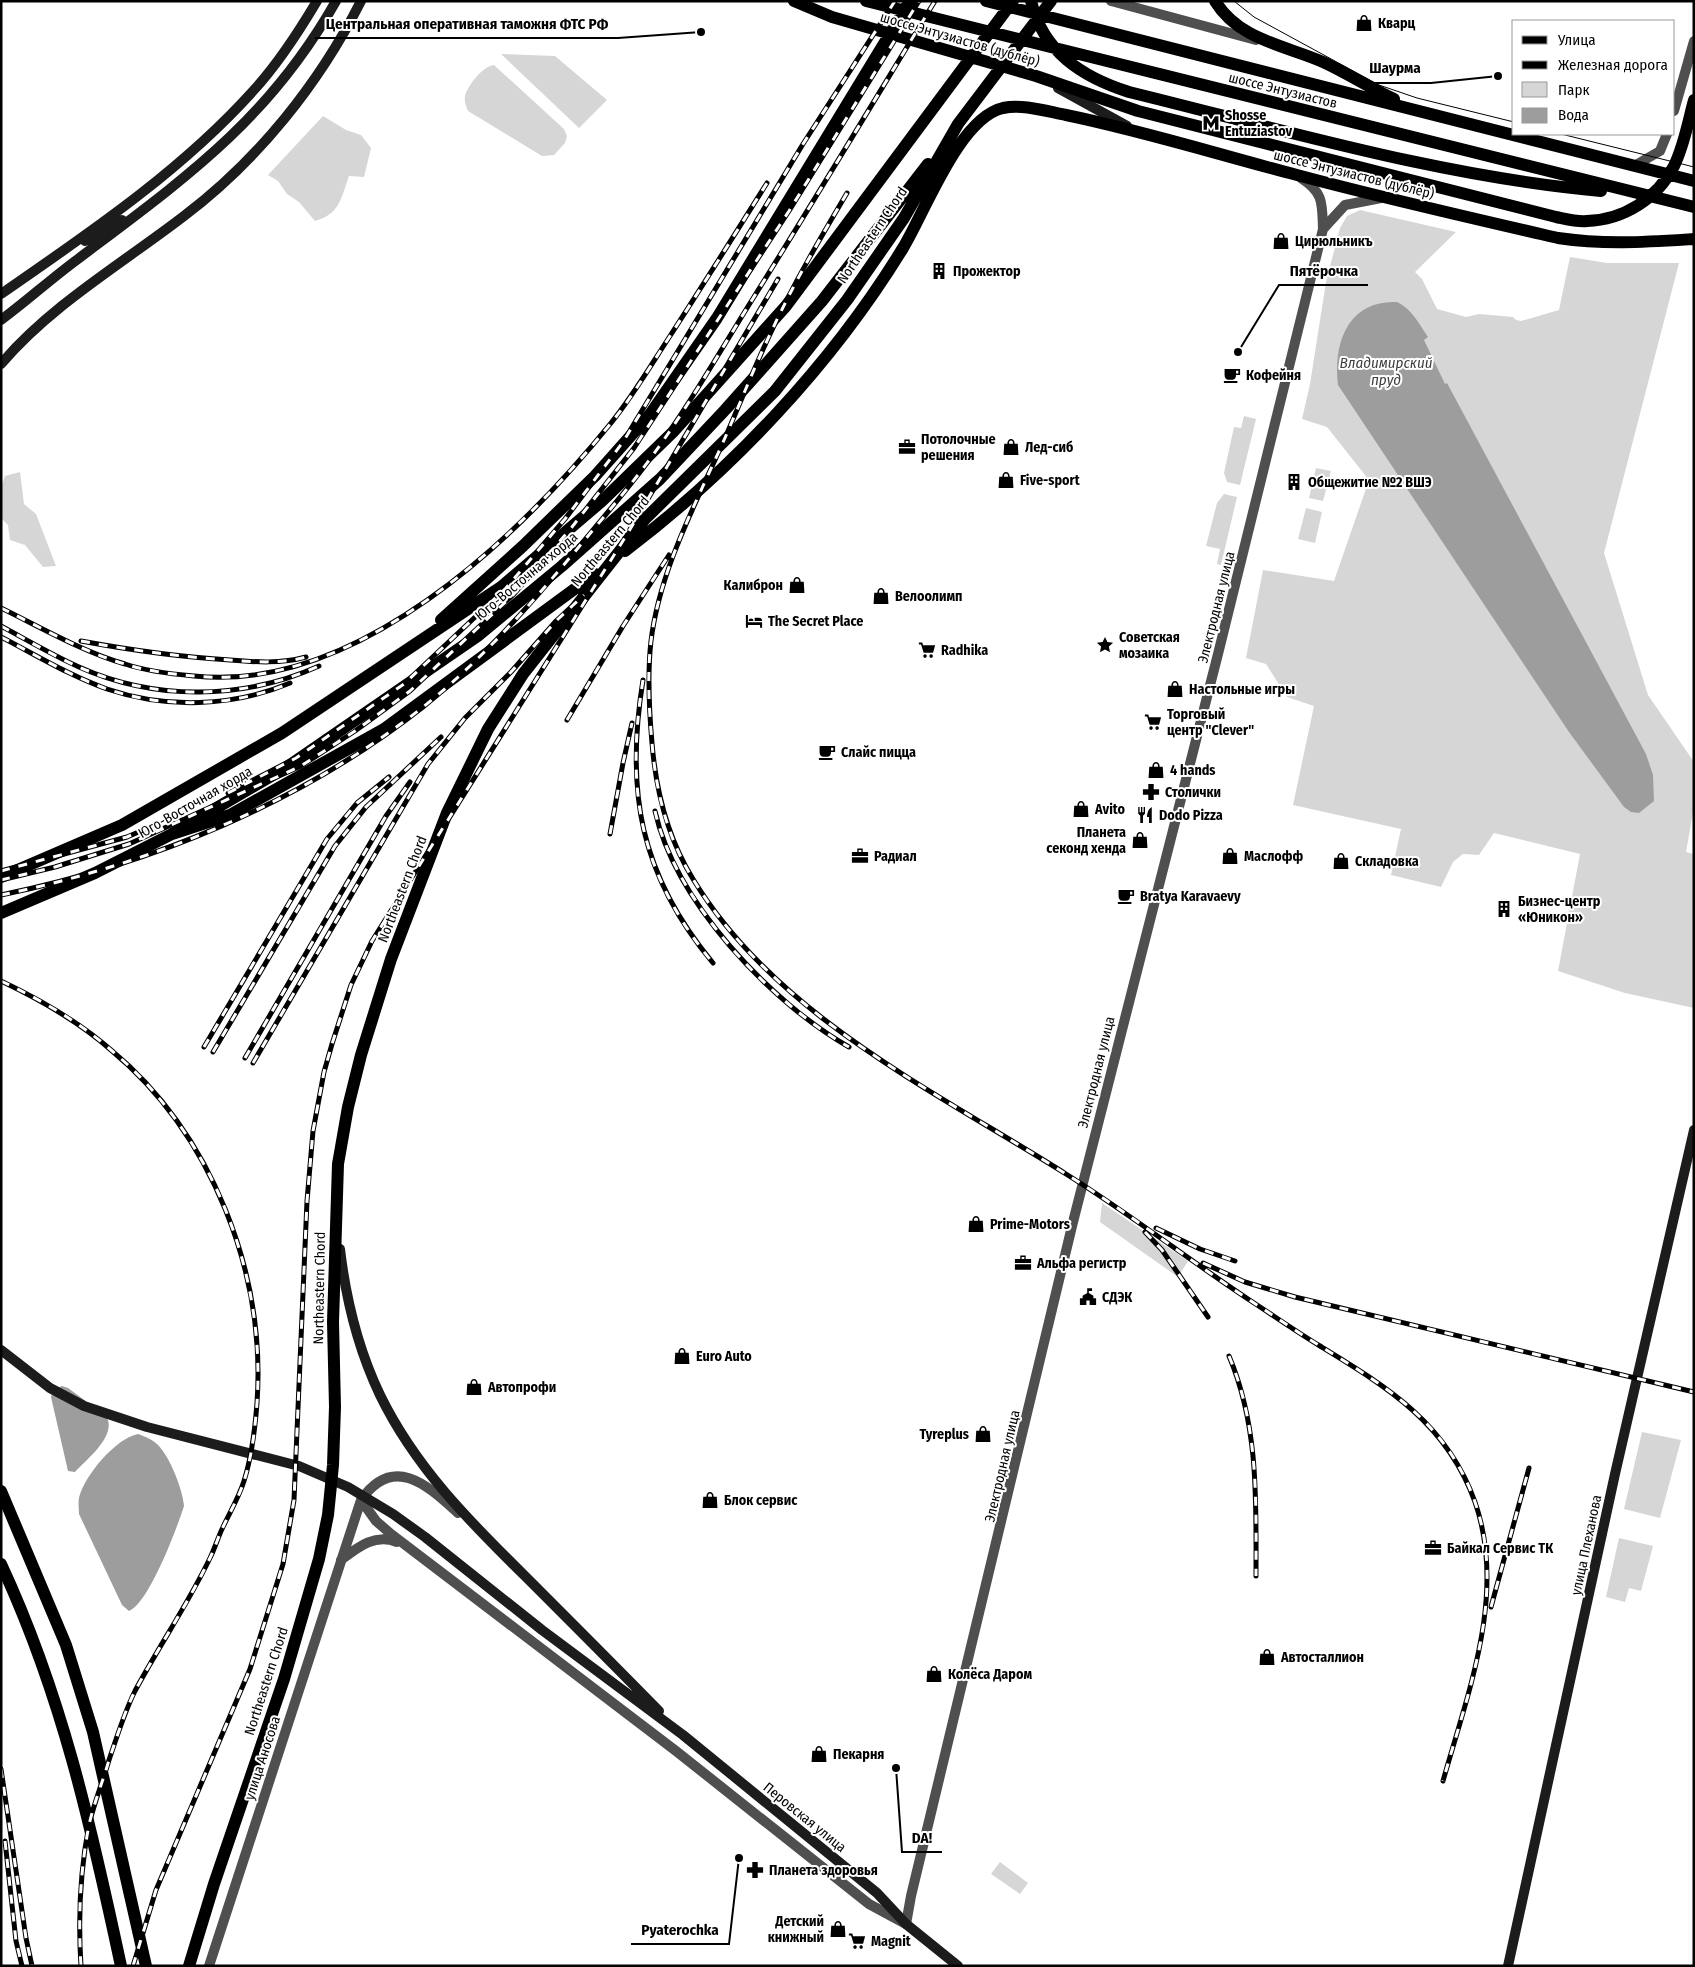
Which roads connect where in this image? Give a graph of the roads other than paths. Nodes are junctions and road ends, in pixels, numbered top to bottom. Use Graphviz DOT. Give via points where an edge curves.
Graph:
graph roads {
  1 [pos="317,1"];
  2 [pos="336,1"];
  3 [pos="361,1"];
  4 [pos="794,1"];
  5 [pos="866,1"];
  6 [pos="910,1"];
  7 [pos="986,1"];
  8 [pos="1013,1"];
  9 [pos="1032,1"];
  10 [pos="1051,1"];
  11 [pos="1111,1"];
  12 [pos="1215,1"];
  13 [pos="1694,41"];
  14 [pos="1272,44"];
  15 [pos="1036,76"];
  16 [pos="1694,100"];
  17 [pos="1675,108"];
  18 [pos="1420,112"];
  19 [pos="958,124"];
  20 [pos="1140,133"];
  21 [pos="1667,135"];
  22 [pos="1634,166"];
  23 [pos="1297,176"];
  24 [pos="1694,181"];
  25 [pos="1641,194"];
  26 [pos="1384,197"];
  27 [pos="158,200"];
  28 [pos="1694,208"];
  29 [pos="1323,229"];
  30 [pos="1694,239"];
  31 [pos="54,258"];
  32 [pos="1,294"];
  33 [pos="1,320"];
  34 [pos="1,364"];
  35 [pos="403,654"];
  36 [pos="172,834"];
  37 [pos="1,877"];
  38 [pos="1,913"];
  39 [pos="1694,1130"];
  40 [pos="336,1220"];
  41 [pos="1,1350"];
  42 [pos="1,1491"];
  43 [pos="361,1500"];
  44 [pos="487,1538"];
  45 [pos="414,1550"];
  46 [pos="342,1560"];
  47 [pos="1,1564"];
  48 [pos="683,1735"];
  49 [pos="906,1924"];
  50 [pos="121,1966"];
  51 [pos="146,1966"];
  52 [pos="189,1966"];
  53 [pos="208,1966"];
  54 [pos="958,1966"];
  55 [pos="1508,1966"];
  1 -- 31 [label="main road" via="280,58 227,119 184,159"];
  2 -- 27 [label="main road" via="292,71 266,101 224,144"];
  3 -- 34 [label="main road" via="319,71 261,146 186,215 44,322"];
  4 -- 15 [label="main road, шоссе Энтузиастов (дублёр)" via="832,17"];
  5 -- 25 [label="main road, шоссе Энтузиастов"];
  6 -- 35 [label="main road" via="717,318 651,413 595,476 523,546"];
  7 -- 18 [label="main road, шоссе Энтузиастов"];
  8 -- 35 [label="main road, Northeastern Chord" via="786,306 673,432 602,501 501,587"];
  9 -- 25 [label="main road" via="1045,36 1059,54 1077,70 1102,84 1391,157 1561,187"];
  10 -- 19 [label="main road, Northeastern Chord"];
  11 -- 14 [label="street"];
  12 -- 14 [label="main road" via="1238,27"];
  13 -- 17 [label="street"];
  14 -- 18 [label="main road" via="1325,63"];
  15 -- 16 [label="main road" via="1138,110 1283,149 1556,218 1586,222 1608,218 1638,206 1664,183 1674,165"];
  15 -- 20 [label="main road, шоссе Энтузиастов (дублёр)"];
  18 -- 22 [label="main road, шоссе Энтузиастов"];
  19 -- 36 [label="main road, Юго-Восточная хорда" via="822,301 660,479 479,635 290,764"];
  19 -- 40 [label="main road, Northeastern Chord" via="904,218 847,300 775,391 645,518 523,674 488,729 448,812 391,958 348,1107 338,1164"];
  20 -- 23 [label="main road, шоссе Энтузиастов (дублёр)"];
  20 -- 36 [label="main road" via="1025,107 1003,108 989,114 961,142 880,285 819,364 699,492 494,650 384,729 230,815"];
  21 -- 22 [label="street" via="1660,151"];
  22 -- 24 [label="main road, шоссе Энтузиастов"];
  23 -- 26 [label="main road, шоссе Энтузиастов (дублёр)"];
  23 -- 29 [label="street, Электродная улица" via="1319,194"];
  25 -- 28 [label="main road, шоссе Энтузиастов"];
  26 -- 29 [label="street, Электродная улица" via="1345,205"];
  26 -- 30 [label="main road, шоссе Энтузиастов (дублёр)" via="1592,244"];
  27 -- 31 [label="main road"];
  27 -- 33 [label="main road"];
  29 -- 49 [label="street, Электродная улица" via="1073,1222"];
  31 -- 32 [label="main road"];
  35 -- 37 [label="main road, Northeastern Chord" via="282,733 122,825"];
  36 -- 38 [label="main road, Юго-Восточная хорда" via="95,873"];
  39 -- 55 [label="main road, улица Плеханова"];
  40 -- 44 [label="main road" via="350,1310 379,1394 433,1481"];
  40 -- 52 [label="main road, Northeastern Chord" via="335,1407 328,1515 308,1602"];
  41 -- 48 [label="main road" via="50,1388 92,1409 147,1428 299,1466 348,1487 425,1537 542,1630"];
  42 -- 51 [label="main road" via="66,1645 93,1732"];
  43 -- 44 [label="street" via="376,1483 391,1476 414,1479 438,1494"];
  43 -- 45 [label="street, Перовская улица" via="376,1521"];
  43 -- 46 [label="street, улица Аносова"];
  44 -- 48 [label="main road"];
  45 -- 46 [label="street" via="380,1539 358,1547"];
  45 -- 49 [label="street, Перовская улица" via="676,1750 869,1904"];
  46 -- 53 [label="street, улица Аносова"];
  47 -- 50 [label="main road" via="40,1654 68,1738"];
  48 -- 49 [label="main road, Перовская улица" via="877,1893"];
  49 -- 54 [label="main road, Перовская улица"];
}
